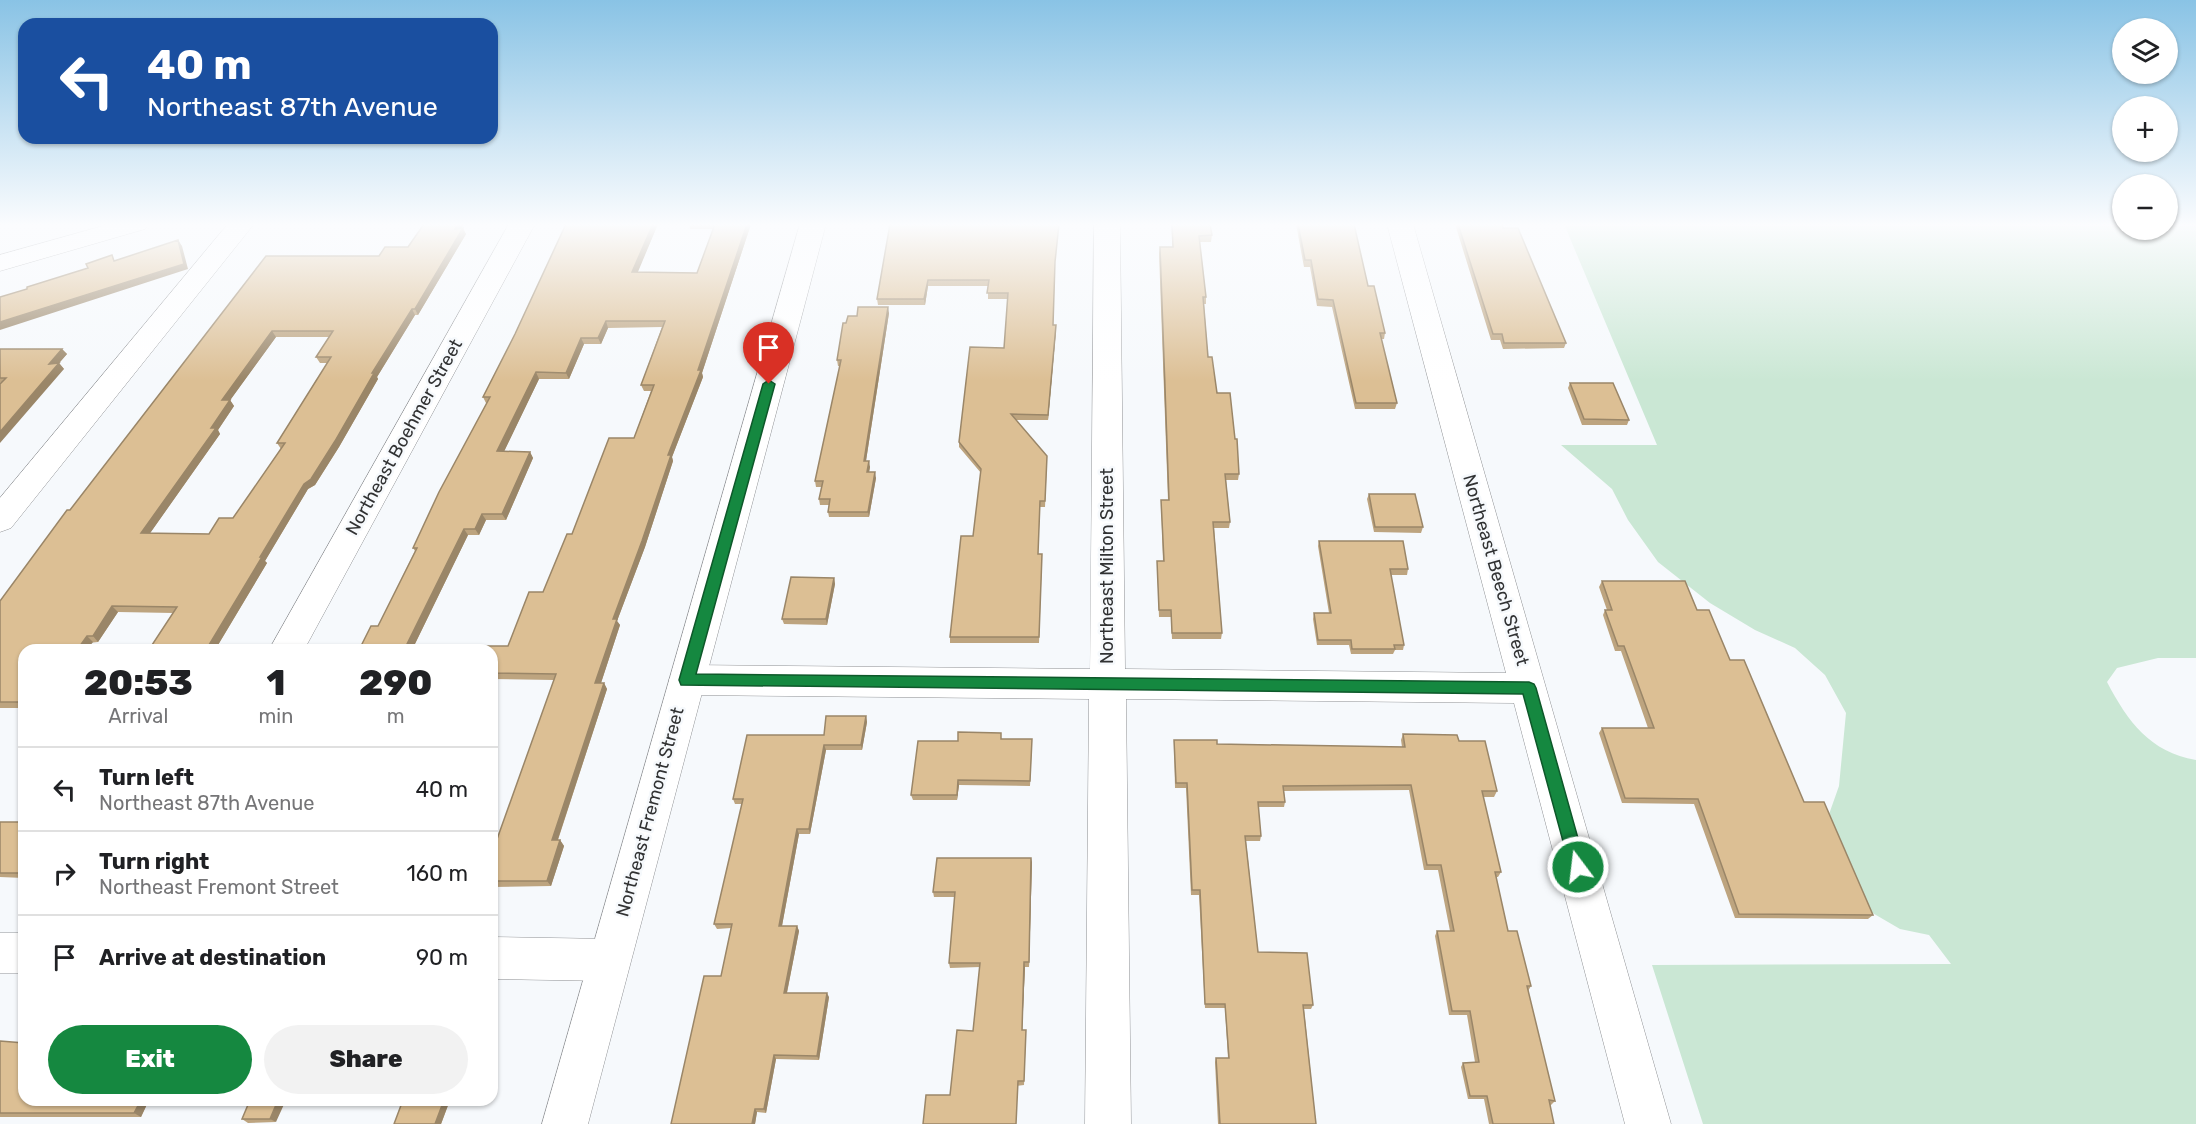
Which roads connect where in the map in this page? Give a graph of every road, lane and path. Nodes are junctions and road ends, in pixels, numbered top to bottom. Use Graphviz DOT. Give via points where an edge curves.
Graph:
graph roads {
  1 [pos="198,276"];
  2 [pos="493,276"];
  3 [pos="799,276"];
  4 [pos="1107,276"];
  5 [pos="1415,276"];
  6 [pos="0,520"];
  7 [pos="289,644"];
  8 [pos="687,680"];
  9 [pos="1107,685"];
  10 [pos="1529,688"];
  11 [pos="0,953"];
  12 [pos="18,953"];
  13 [pos="498,958"];
  14 [pos="609,960"];
  15 [pos="565,1124"];
  16 [pos="1108,1124"];
  17 [pos="1648,1124"];
  1 -- 6 [label="street"];
  2 -- 7 [label="street, Northeast Boehmer Street"];
  3 -- 8 [label="street, Northeast Fremont Street"];
  4 -- 9 [label="street, Northeast Milton Street"];
  5 -- 10 [label="street, Northeast Beech Street"];
  8 -- 9 [label="street"];
  8 -- 14 [label="street, Northeast Fremont Street"];
  9 -- 10 [label="street"];
  9 -- 16 [label="street, Northeast Milton Street"];
  10 -- 17 [label="street, Northeast Beech Street"];
  11 -- 12 [label="street"];
  13 -- 14 [label="street"];
  14 -- 15 [label="street, Northeast Fremont Street"];
}
